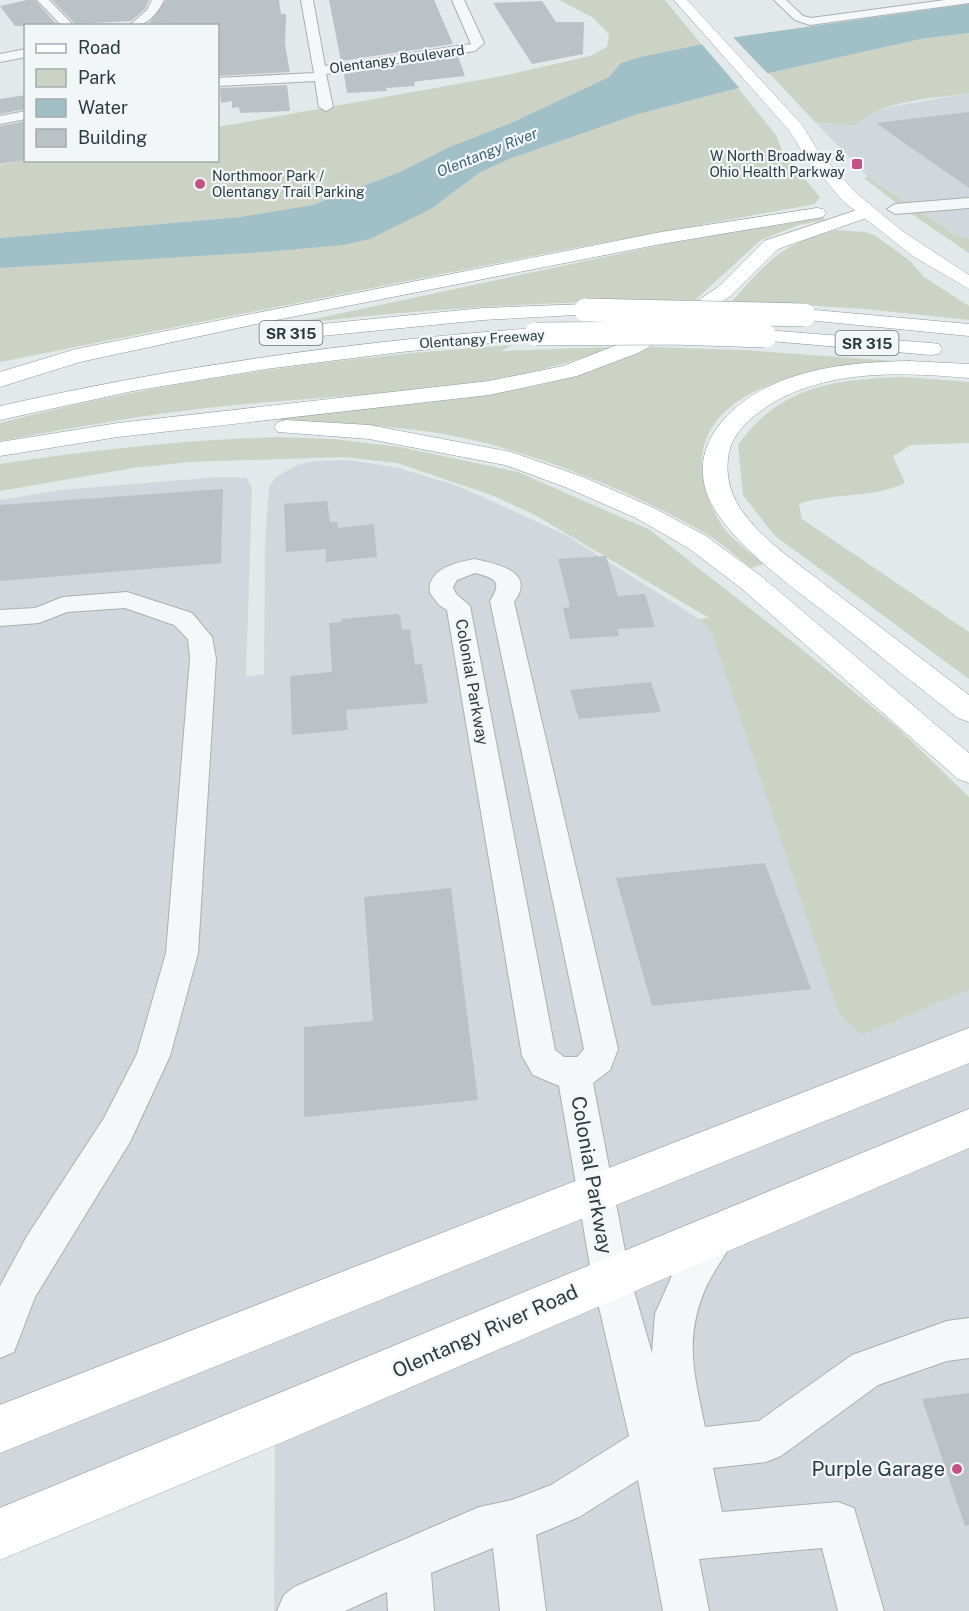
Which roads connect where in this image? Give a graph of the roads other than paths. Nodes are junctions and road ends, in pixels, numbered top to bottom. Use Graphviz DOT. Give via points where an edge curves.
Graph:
graph roads {
  1 [pos="43,0"];
  2 [pos="158,0"];
  3 [pos="307,0"];
  4 [pos="458,0"];
  5 [pos="680,0"];
  6 [pos="780,0"];
  7 [pos="877,0"];
  8 [pos="969,0"];
  9 [pos="889,10"];
  10 [pos="67,24"];
  11 [pos="137,24"];
  12 [pos="24,53"];
  13 [pos="0,58"];
  14 [pos="320,74"];
  15 [pos="219,82"];
  16 [pos="326,107"];
  17 [pos="24,115"];
  18 [pos="0,120"];
  19 [pos="792,123"];
  20 [pos="829,148"];
  21 [pos="969,203"];
  22 [pos="873,204"];
  23 [pos="895,209"];
  24 [pos="916,225"];
  25 [pos="969,283"];
  26 [pos="969,330"];
  27 [pos="969,354"];
  28 [pos="969,371"];
  29 [pos="0,380"];
  30 [pos="0,386"];
  31 [pos="0,413"];
  32 [pos="183,424"];
  33 [pos="0,448"];
  34 [pos="0,618"];
  35 [pos="969,711"];
  36 [pos="969,771"];
  37 [pos="969,1044"];
  38 [pos="574,1073"];
  39 [pos="969,1128"];
  40 [pos="595,1191"];
  41 [pos="718,1232"];
  42 [pos="610,1277"];
  43 [pos="0,1338"];
  44 [pos="969,1338"];
  45 [pos="0,1429"];
  46 [pos="671,1448"];
  47 [pos="512,1522"];
  48 [pos="0,1534"];
  49 [pos="689,1537"];
  50 [pos="407,1560"];
  51 [pos="300,1611"];
  52 [pos="411,1611"];
  53 [pos="522,1611"];
  54 [pos="686,1611"];
  55 [pos="861,1611"];
  1 -- 10 [label="street"];
  2 -- 11 [label="street" via="152,12"];
  3 -- 14 [label="street"];
  4 -- 14 [label="street, Olentangy Boulevard" via="478,46"];
  5 -- 19 [label="main road"];
  6 -- 9 [label="street" via="799,18 810,22"];
  7 -- 9 [label="street"];
  8 -- 9 [label="street"];
  12 -- 13 [label="street"];
  14 -- 15 [label="street, Olentangy Boulevard"];
  14 -- 16 [label="street"];
  17 -- 18 [label="street"];
  19 -- 20 [label="main road"];
  19 -- 22 [label="main road" via="823,169"];
  21 -- 23 [label="street"];
  22 -- 23 [label="main road"];
  22 -- 25 [label="main road"];
  22 -- 29 [label="main road" via="661,238 88,354"];
  22 -- 32 [label="main road" via="771,245 724,291 687,316 612,356 569,371 489,388"];
  23 -- 24 [label="main road"];
  26 -- 30 [label="main road, Olentangy Freeway / SR 315, bridge" via="804,315 586,310 419,319 256,337 127,358"];
  27 -- 31 [label="main road, Olentangy Freeway / SR 315, bridge" via="765,336 536,334 264,361 138,382"];
  28 -- 35 [label="main road" via="888,368 809,380 769,395 745,412 721,439 715,467 723,500 746,532"];
  32 -- 33 [label="main road"];
  32 -- 36 [label="main road" via="369,432 511,459 645,513 697,542 751,582"];
  34 -- 43 [label="street" via="39,615 63,605 127,600 183,619 198,635 203,659 182,953 153,1056 117,1130 19,1287"];
  37 -- 40 [label="main road"];
  38 -- 38 [label="street, Colonial Parkway" via="592,1066 601,1049 502,601 509,592 509,583 495,569 462,567 443,579 441,592 458,606 539,1056 550,1068"];
  38 -- 40 [label="street, Colonial Parkway"];
  39 -- 41 [label="main road, Olentangy River Road"];
  40 -- 42 [label="street, Colonial Parkway"];
  40 -- 45 [label="main road"];
  41 -- 42 [label="main road, Olentangy River Road"];
  41 -- 46 [label="street" via="695,1269 675,1314"];
  42 -- 46 [label="street, Colonial Parkway" via="636,1367"];
  42 -- 48 [label="main road, Olentangy River Road"];
  44 -- 46 [label="street" via="947,1341 866,1369 766,1441"];
  46 -- 47 [label="street" via="564,1502"];
  46 -- 49 [label="street"];
  47 -- 50 [label="street" via="479,1529"];
  47 -- 53 [label="street"];
  49 -- 54 [label="street"];
  49 -- 55 [label="street" via="838,1524"];
  50 -- 51 [label="street"];
  50 -- 52 [label="street"];
}
